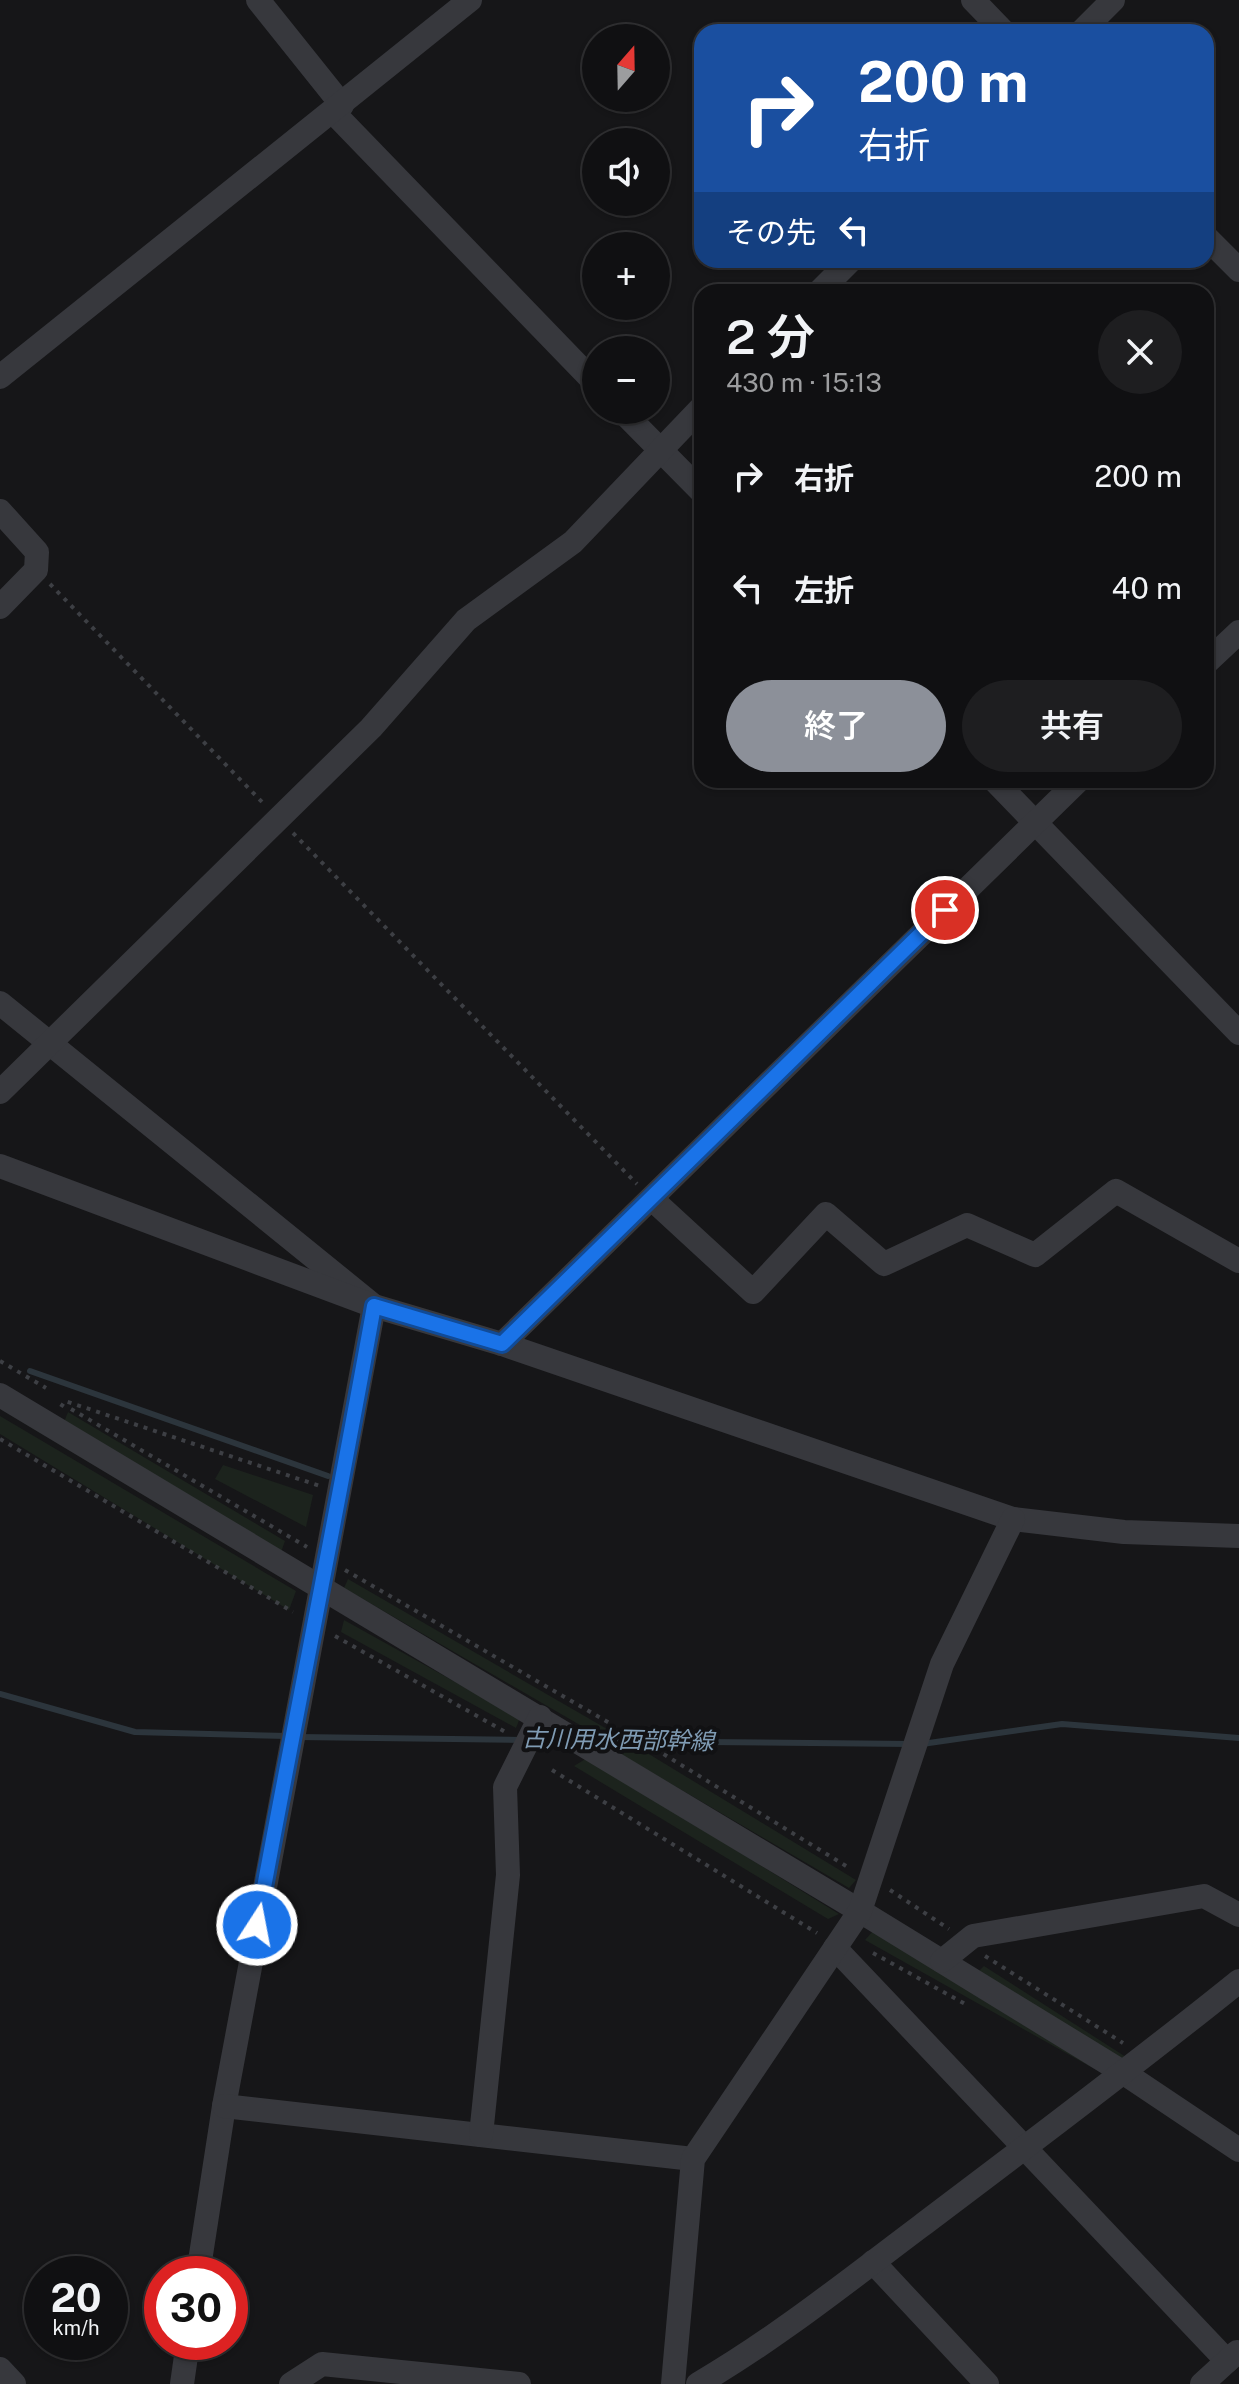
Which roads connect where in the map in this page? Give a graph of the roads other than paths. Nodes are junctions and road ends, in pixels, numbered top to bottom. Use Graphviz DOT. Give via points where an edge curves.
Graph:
graph roads {
  1 [pos="258,0"];
  2 [pos="470,0"];
  3 [pos="973,0"];
  4 [pos="1113,0"];
  5 [pos="996,24"];
  6 [pos="1089,24"];
  7 [pos="337,108"];
  8 [pos="1214,245"];
  9 [pos="843,268"];
  10 [pos="1239,270"];
  11 [pos="827,284"];
  12 [pos="582,369"];
  13 [pos="0,377"];
  14 [pos="694,415"];
  15 [pos="635,424"];
  16 [pos="659,449"];
  17 [pos="694,484"];
  18 [pos="0,511"];
  19 [pos="0,607"];
  20 [pos="1237,639"];
  21 [pos="1214,657"];
  22 [pos="1002,788"];
  23 [pos="1070,788"];
  24 [pos="1035,820"];
  25 [pos="0,1003"];
  26 [pos="1239,1033"];
  27 [pos="49,1042"];
  28 [pos="0,1092"];
  29 [pos="0,1166"];
  30 [pos="653,1200"];
  31 [pos="1239,1261"];
  32 [pos="374,1306"];
  33 [pos="502,1344"];
  34 [pos="0,1395"];
  35 [pos="1013,1519"];
  36 [pos="1239,1536"];
  37 [pos="320,1585"];
  38 [pos="540,1717"];
  39 [pos="860,1911"];
  40 [pos="1239,1915"];
  41 [pos="826,1940"];
  42 [pos="942,1961"];
  43 [pos="1239,1981"];
  44 [pos="1124,2073"];
  45 [pos="224,2106"];
  46 [pos="481,2135"];
  47 [pos="1025,2148"];
  48 [pos="1239,2150"];
  49 [pos="693,2159"];
  50 [pos="201,2256"];
  51 [pos="873,2262"];
  52 [pos="1233,2356"];
  53 [pos="185,2360"];
  54 [pos="0,2369"];
  55 [pos="14,2384"];
  56 [pos="182,2384"];
  57 [pos="291,2384"];
  58 [pos="519,2384"];
  59 [pos="673,2384"];
  60 [pos="698,2384"];
  61 [pos="987,2384"];
  62 [pos="1202,2384"];
  1 -- 7 [label="street"];
  2 -- 7 [label="street"];
  3 -- 5 [label="street"];
  4 -- 6 [label="street"];
  7 -- 12 [label="street"];
  7 -- 13 [label="street"];
  8 -- 10 [label="street"];
  9 -- 11 [label="street"];
  14 -- 16 [label="street"];
  15 -- 16 [label="street"];
  16 -- 17 [label="street"];
  16 -- 27 [label="street" via="573,542 466,620 371,728"];
  18 -- 19 [label="street" via="37,552 36,570"];
  20 -- 21 [label="street"];
  22 -- 24 [label="street"];
  23 -- 24 [label="street"];
  24 -- 26 [label="street"];
  24 -- 30 [label="street"];
  25 -- 27 [label="street"];
  27 -- 28 [label="street"];
  27 -- 32 [label="street"];
  29 -- 32 [label="street"];
  30 -- 31 [label="street" via="753,1292 826,1214 884,1264 967,1225 1035,1255 1116,1191"];
  30 -- 33 [label="street"];
  32 -- 33 [label="street"];
  32 -- 37 [label="street"];
  33 -- 35 [label="street"];
  34 -- 37 [label="street"];
  35 -- 36 [label="street" via="1124,1532"];
  35 -- 39 [label="street" via="942,1664"];
  37 -- 38 [label="street"];
  37 -- 45 [label="street"];
  38 -- 39 [label="street"];
  38 -- 46 [label="street" via="505,1787 508,1875"];
  39 -- 41 [label="street"];
  39 -- 42 [label="street"];
  40 -- 42 [label="street" via="1204,1896 973,1936"];
  41 -- 47 [label="street"];
  41 -- 49 [label="street"];
  42 -- 44 [label="street"];
  43 -- 44 [label="street"];
  44 -- 47 [label="street"];
  44 -- 48 [label="street"];
  45 -- 46 [label="street"];
  45 -- 50 [label="street"];
  46 -- 49 [label="street"];
  47 -- 51 [label="street"];
  47 -- 52 [label="street"];
  49 -- 59 [label="street"];
  51 -- 60 [label="street"];
  51 -- 61 [label="street"];
  52 -- 62 [label="street"];
  53 -- 56 [label="street"];
  54 -- 55 [label="street"];
  57 -- 58 [label="street" via="322,2364"];
}
